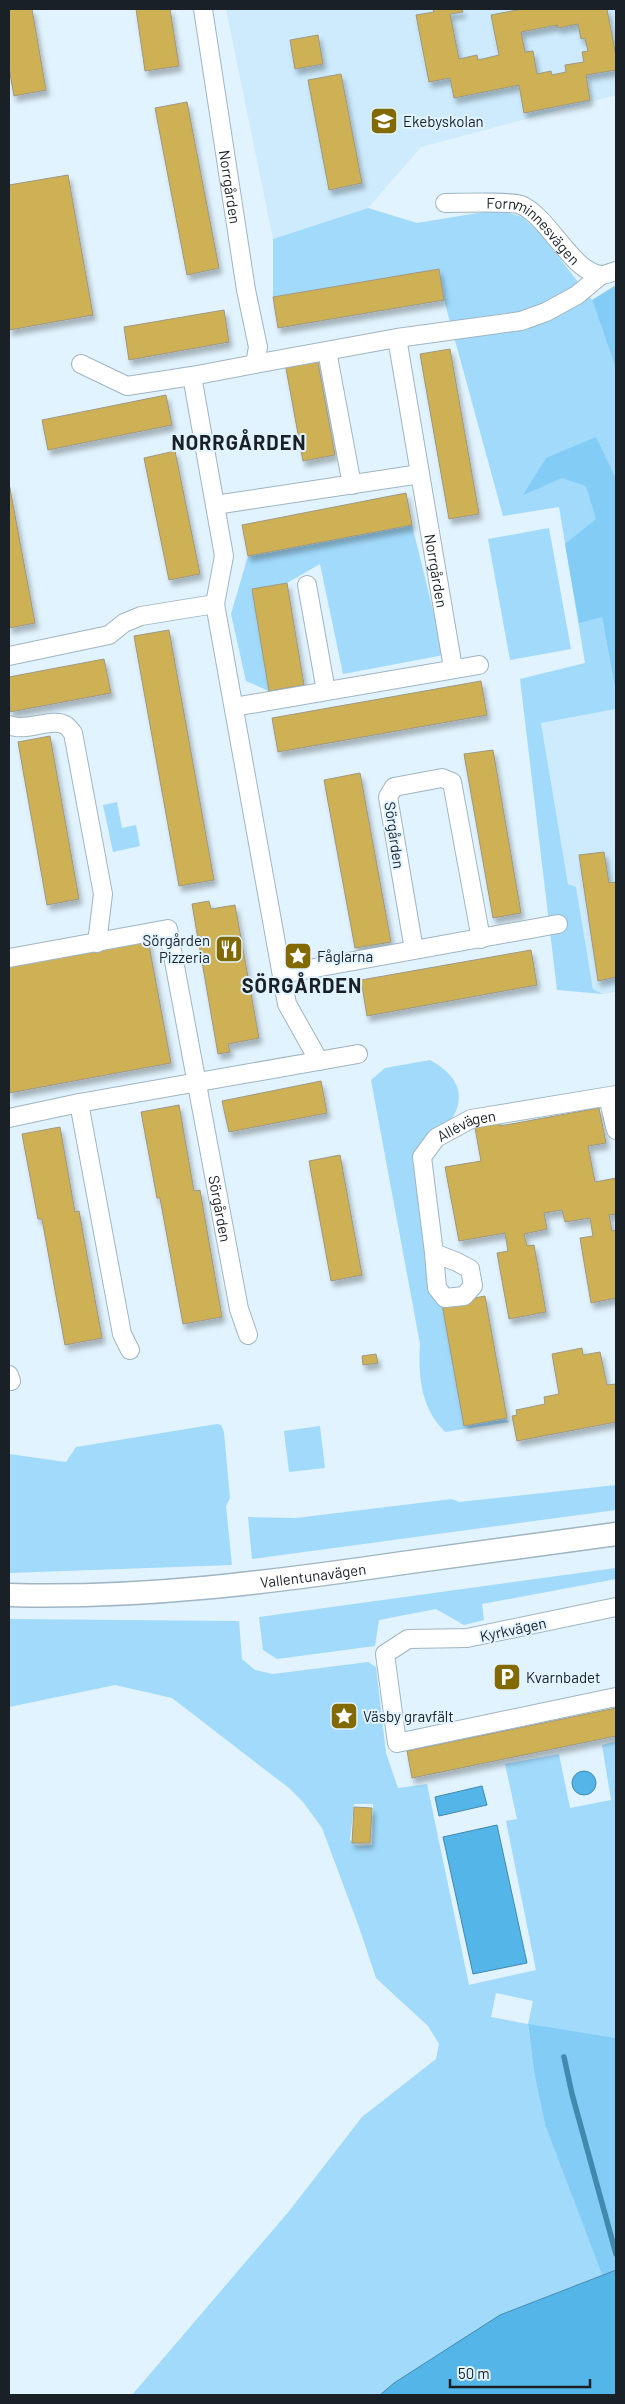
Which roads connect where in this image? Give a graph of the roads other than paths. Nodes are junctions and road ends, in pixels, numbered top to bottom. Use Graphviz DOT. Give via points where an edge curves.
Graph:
graph roads {
  1 [pos="202,9"];
  2 [pos="445,203"];
  3 [pos="608,273"];
  4 [pos="397,338"];
  5 [pos="326,351"];
  6 [pos="81,364"];
  7 [pos="254,364"];
  8 [pos="192,376"];
  9 [pos="420,474"];
  10 [pos="352,485"];
  11 [pos="215,506"];
  12 [pos="307,586"];
  13 [pos="215,604"];
  14 [pos="9,656"];
  15 [pos="478,664"];
  16 [pos="453,668"];
  17 [pos="326,691"];
  18 [pos="234,707"];
  19 [pos="9,725"];
  20 [pos="558,924"];
  21 [pos="481,939"];
  22 [pos="97,943"];
  23 [pos="414,950"];
  24 [pos="9,958"];
  25 [pos="282,974"];
  26 [pos="358,1054"];
  27 [pos="319,1061"];
  28 [pos="198,1082"];
  29 [pos="612,1096"];
  30 [pos="78,1103"];
  31 [pos="9,1118"];
  32 [pos="616,1130"];
  33 [pos="434,1253"];
  34 [pos="248,1335"];
  35 [pos="130,1350"];
  36 [pos="616,1534"];
  37 [pos="9,1595"];
  38 [pos="616,1607"];
  39 [pos="616,1697"];
  1 -- 7 [label="street, Norrgården" via="246,290 258,347"];
  2 -- 3 [label="street, Fornminnesvägen" via="520,204 536,214 586,268"];
  3 -- 4 [label="street" via="546,312 521,321"];
  4 -- 5 [label="street"];
  4 -- 9 [label="street, Norrgården"];
  5 -- 7 [label="street"];
  5 -- 10 [label="street"];
  6 -- 8 [label="street" via="128,386"];
  7 -- 8 [label="street"];
  8 -- 11 [label="street"];
  9 -- 10 [label="street"];
  9 -- 16 [label="street, Norrgården"];
  10 -- 11 [label="street"];
  11 -- 13 [label="street" via="224,556"];
  12 -- 17 [label="street"];
  13 -- 14 [label="street" via="141,616 124,623 109,635"];
  13 -- 18 [label="street"];
  15 -- 16 [label="street"];
  16 -- 17 [label="street"];
  17 -- 18 [label="street"];
  18 -- 25 [label="street"];
  19 -- 22 [label="street" via="17,729 65,724 73,734 103,894"];
  20 -- 21 [label="street"];
  21 -- 23 [label="street"];
  21 -- 23 [label="street, Sörgården" via="452,782 442,778 394,788 388,797"];
  22 -- 24 [label="street"];
  22 -- 28 [label="street, Sörgården" via="168,929"];
  23 -- 25 [label="street"];
  25 -- 27 [label="street" via="288,1004"];
  26 -- 27 [label="street"];
  27 -- 28 [label="street"];
  28 -- 30 [label="street"];
  28 -- 34 [label="street, Sörgården" via="240,1309"];
  29 -- 32 [label="street"];
  29 -- 33 [label="street, Allévägen" via="471,1119 436,1138 422,1157"];
  30 -- 31 [label="street"];
  30 -- 35 [label="street" via="122,1334"];
  36 -- 37 [label="main road, Vallentunavägen" via="193,1590"];
  38 -- 39 [label="street, Kyrkvägen" via="467,1638 408,1638 385,1654 396,1743"];
}
